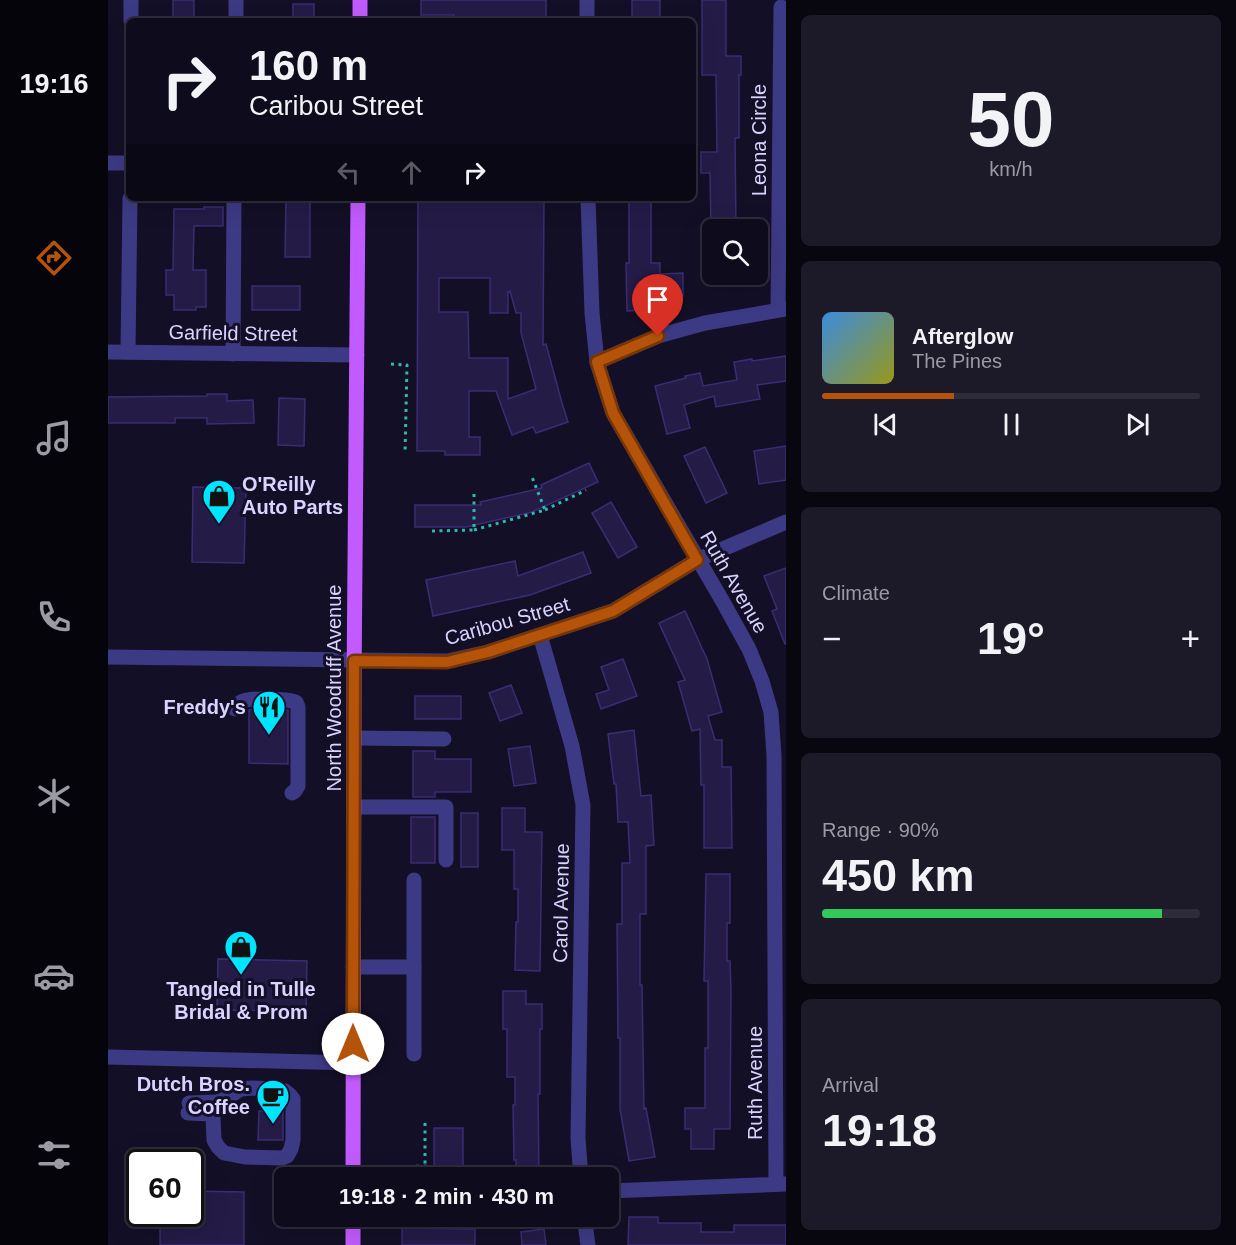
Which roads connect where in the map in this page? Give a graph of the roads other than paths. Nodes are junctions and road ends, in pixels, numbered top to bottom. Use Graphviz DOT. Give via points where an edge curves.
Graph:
graph roads {
  1 [pos="131,0"];
  2 [pos="236,0"];
  3 [pos="360,0"];
  4 [pos="587,0"];
  5 [pos="781,7"];
  6 [pos="131,18"];
  7 [pos="236,18"];
  8 [pos="360,18"];
  9 [pos="587,18"];
  10 [pos="108,163"];
  11 [pos="126,163"];
  12 [pos="130,201"];
  13 [pos="234,201"];
  14 [pos="358,201"];
  15 [pos="588,201"];
  16 [pos="782,309"];
  17 [pos="108,352"];
  18 [pos="128,352"];
  19 [pos="233,354"];
  20 [pos="357,356"];
  21 [pos="597,362"];
  22 [pos="786,522"];
  23 [pos="697,560"];
  24 [pos="540,635"];
  25 [pos="108,657"];
  26 [pos="354,661"];
  27 [pos="235,709"];
  28 [pos="354,738"];
  29 [pos="444,739"];
  30 [pos="292,793"];
  31 [pos="354,807"];
  32 [pos="446,860"];
  33 [pos="414,880"];
  34 [pos="353,967"];
  35 [pos="414,967"];
  36 [pos="781,991"];
  37 [pos="414,1054"];
  38 [pos="108,1057"];
  39 [pos="353,1063"];
  40 [pos="189,1108"];
  41 [pos="353,1167"];
  42 [pos="579,1167"];
  43 [pos="781,1184"];
  44 [pos="619,1191"];
  45 [pos="353,1227"];
  46 [pos="586,1227"];
  47 [pos="353,1245"];
  48 [pos="588,1245"];
  1 -- 6 [label="street"];
  2 -- 7 [label="street"];
  3 -- 8 [label="main road"];
  4 -- 9 [label="street"];
  5 -- 16 [label="street, Leona Circle"];
  10 -- 11 [label="street"];
  12 -- 18 [label="street"];
  13 -- 19 [label="street"];
  14 -- 20 [label="main road, North Woodruff Avenue"];
  15 -- 21 [label="street, Ruth Avenue"];
  16 -- 21 [label="street" via="658,336"];
  17 -- 18 [label="street, Garfield Street"];
  18 -- 19 [label="street, Garfield Street"];
  19 -- 20 [label="street, Garfield Street"];
  20 -- 26 [label="main road, North Woodruff Avenue"];
  21 -- 23 [label="street, Ruth Avenue" via="613,413"];
  22 -- 23 [label="street, Caribou Street"];
  23 -- 24 [label="street, Caribou Street" via="613,611"];
  23 -- 36 [label="street, Ruth Avenue" via="748,649 771,712"];
  24 -- 26 [label="street, Caribou Street" via="447,662"];
  24 -- 42 [label="street, Carol Avenue" via="572,746 583,806"];
  25 -- 26 [label="street, Caribou Street"];
  26 -- 28 [label="main road, North Woodruff Avenue"];
  27 -- 30 [label="street" via="248,699 296,702 298,786"];
  28 -- 29 [label="street"];
  28 -- 31 [label="main road, North Woodruff Avenue"];
  31 -- 32 [label="street" via="446,807"];
  31 -- 34 [label="main road, North Woodruff Avenue"];
  33 -- 35 [label="street"];
  34 -- 35 [label="street"];
  34 -- 39 [label="main road, North Woodruff Avenue"];
  35 -- 37 [label="street"];
  36 -- 43 [label="street, Ruth Avenue"];
  38 -- 39 [label="street"];
  39 -- 41 [label="main road, North Woodruff Avenue"];
  40 -- 40 [label="street" via="213,1116 214,1140 224,1153 282,1158 291,1149 293,1099 285,1092 241,1089 217,1102"];
  43 -- 44 [label="street"];
  45 -- 47 [label="main road"];
  46 -- 48 [label="street"];
}
